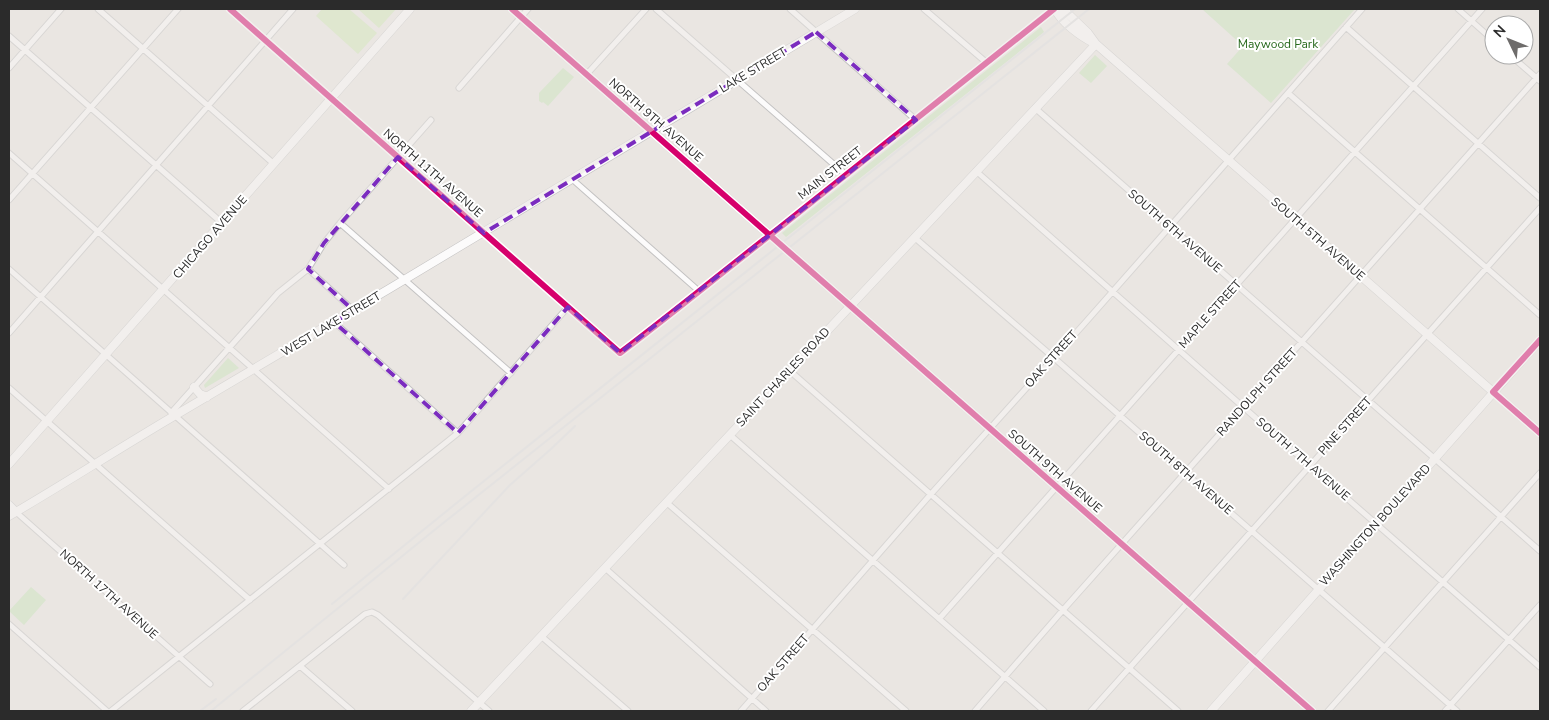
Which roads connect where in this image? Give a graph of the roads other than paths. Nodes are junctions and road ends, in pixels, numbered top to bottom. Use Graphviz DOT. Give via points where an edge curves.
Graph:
graph roads {
  1 [pos="61,9"];
  2 [pos="98,9"];
  3 [pos="178,9"];
  4 [pos="230,9"];
  5 [pos="293,9"];
  6 [pos="410,9"];
  7 [pos="512,9"];
  8 [pos="528,9"];
  9 [pos="646,9"];
  10 [pos="656,9"];
  11 [pos="790,9"];
  12 [pos="855,9"];
  13 [pos="924,9"];
  14 [pos="1054,9"];
  15 [pos="1059,9"];
  16 [pos="1362,9"];
  17 [pos="1458,9"];
  18 [pos="1482,9"];
  19 [pos="521,17"];
  20 [pos="1069,20"];
  21 [pos="1471,20"];
  22 [pos="1346,27"];
  23 [pos="816,32"];
  24 [pos="1484,32"];
  25 [pos="9,36"];
  26 [pos="266,40"];
  27 [pos="1096,44"];
  28 [pos="143,48"];
  29 [pos="24,50"];
  30 [pos="987,63"];
  31 [pos="1523,65"];
  32 [pos="9,68"];
  33 [pos="587,74"];
  34 [pos="1539,78"];
  35 [pos="738,80"];
  36 [pos="1413,86"];
  37 [pos="459,88"];
  38 [pos="1288,93"];
  39 [pos="332,98"];
  40 [pos="208,106"];
  41 [pos="90,108"];
  42 [pos="1036,108"];
  43 [pos="430,120"];
  44 [pos="916,120"];
  45 [pos="652,132"];
  46 [pos="1478,144"];
  47 [pos="1354,152"];
  48 [pos="9,153"];
  49 [pos="398,157"];
  50 [pos="1228,160"];
  51 [pos="274,164"];
  52 [pos="156,165"];
  53 [pos="976,170"];
  54 [pos="32,174"];
  55 [pos="846,175"];
  56 [pos="572,180"];
  57 [pos="1540,198"];
  58 [pos="9,200"];
  59 [pos="1540,208"];
  60 [pos="1420,209"];
  61 [pos="1295,218"];
  62 [pos="222,223"];
  63 [pos="340,223"];
  64 [pos="1170,226"];
  65 [pos="98,232"];
  66 [pos="484,233"];
  67 [pos="769,235"];
  68 [pos="913,237"];
  69 [pos="784,248"];
  70 [pos="1487,268"];
  71 [pos="308,269"];
  72 [pos="9,270"];
  73 [pos="1360,276"];
  74 [pos="405,280"];
  75 [pos="1236,284"];
  76 [pos="163,290"];
  77 [pos="1113,291"];
  78 [pos="700,292"];
  79 [pos="40,297"];
  80 [pos="850,306"];
  81 [pos="568,307"];
  82 [pos="354,311"];
  83 [pos="1540,315"];
  84 [pos="334,322"];
  85 [pos="9,333"];
  86 [pos="1427,334"];
  87 [pos="1540,340"];
  88 [pos="1302,342"];
  89 [pos="229,348"];
  90 [pos="1178,349"];
  91 [pos="620,353"];
  92 [pos="106,355"];
  93 [pos="1053,357"];
  94 [pos="254,370"];
  95 [pos="790,371"];
  96 [pos="511,373"];
  97 [pos="194,387"];
  98 [pos="9,388"];
  99 [pos="1493,392"];
  100 [pos="207,397"];
  101 [pos="1368,400"];
  102 [pos="1244,407"];
  103 [pos="173,414"];
  104 [pos="1120,415"];
  105 [pos="47,421"];
  106 [pos="988,428"];
  107 [pos="458,433"];
  108 [pos="1540,433"];
  109 [pos="730,435"];
  110 [pos="1435,458"];
  111 [pos="9,464"];
  112 [pos="95,464"];
  113 [pos="1310,466"];
  114 [pos="1185,473"];
  115 [pos="1540,473"];
  116 [pos="1056,487"];
  117 [pos="389,489"];
  118 [pos="931,494"];
  119 [pos="666,502"];
  120 [pos="9,505"];
  121 [pos="16,512"];
  122 [pos="9,516"];
  123 [pos="1501,517"];
  124 [pos="1377,524"];
  125 [pos="1252,531"];
  126 [pos="320,544"];
  127 [pos="1122,544"];
  128 [pos="1540,551"];
  129 [pos="998,553"];
  130 [pos="873,561"];
  131 [pos="344,565"];
  132 [pos="606,568"];
  133 [pos="1443,582"];
  134 [pos="1318,590"];
  135 [pos="250,600"];
  136 [pos="1188,602"];
  137 [pos="1540,605"];
  138 [pos="1063,610"];
  139 [pos="939,619"];
  140 [pos="9,624"];
  141 [pos="812,630"];
  142 [pos="541,636"];
  143 [pos="1509,640"];
  144 [pos="1384,648"];
  145 [pos="179,656"];
  146 [pos="1255,661"];
  147 [pos="300,666"];
  148 [pos="1540,667"];
  149 [pos="1129,668"];
  150 [pos="1005,677"];
  151 [pos="210,684"];
  152 [pos="752,699"];
  153 [pos="479,703"];
  154 [pos="1450,705"];
  155 [pos="109,711"];
  156 [pos="243,711"];
  157 [pos="352,711"];
  158 [pos="471,711"];
  159 [pos="489,711"];
  160 [pos="628,711"];
  161 [pos="741,711"];
  162 [pos="766,711"];
  163 [pos="906,711"];
  164 [pos="975,711"];
  165 [pos="1044,711"];
  166 [pos="1091,711"];
  167 [pos="1178,711"];
  168 [pos="1211,711"];
  169 [pos="1312,711"];
  170 [pos="1328,711"];
  171 [pos="1445,711"];
  172 [pos="1457,711"];
  1 -- 29 [label="street"];
  2 -- 28 [label="street"];
  3 -- 28 [label="street"];
  4 -- 26 [label="street, NORTH 11TH AVENUE"];
  5 -- 26 [label="street"];
  6 -- 39 [label="main road, CHICAGO AVENUE"];
  7 -- 19 [label="main road, NORTH 9TH AVENUE"];
  8 -- 19 [label="street"];
  9 -- 33 [label="street"];
  10 -- 35 [label="street"];
  11 -- 23 [label="street"];
  12 -- 23 [label="main road, LAKE STREET"];
  13 -- 30 [label="street"];
  14 -- 20 [label="main road"];
  14 -- 30 [label="street, MAIN STREET"];
  15 -- 20 [label="main road"];
  16 -- 22 [label="street, OAK STREET"];
  17 -- 21 [label="street"];
  18 -- 21 [label="street, MAPLE STREET"];
  19 -- 33 [label="main road, NORTH 9TH AVENUE"];
  19 -- 37 [label="street"];
  20 -- 27 [label="main road, SOUTH 5TH AVENUE" via="1088,33"];
  21 -- 24 [label="street"];
  21 -- 36 [label="street, MAPLE STREET"];
  22 -- 36 [label="street"];
  22 -- 38 [label="street, OAK STREET"];
  23 -- 35 [label="main road, LAKE STREET"];
  23 -- 44 [label="street"];
  25 -- 29 [label="street"];
  26 -- 39 [label="street, NORTH 11TH AVENUE"];
  26 -- 40 [label="street"];
  27 -- 42 [label="main road, SAINT CHARLES ROAD"];
  27 -- 50 [label="main road, SOUTH 5TH AVENUE"];
  28 -- 40 [label="street"];
  28 -- 41 [label="street"];
  29 -- 32 [label="street"];
  29 -- 41 [label="street"];
  30 -- 44 [label="street, MAIN STREET"];
  31 -- 34 [label="street"];
  33 -- 45 [label="main road, NORTH 9TH AVENUE"];
  34 -- 46 [label="street, RANDOLPH STREET"];
  35 -- 45 [label="main road, LAKE STREET"];
  35 -- 55 [label="street"];
  36 -- 46 [label="street"];
  36 -- 47 [label="street, MAPLE STREET"];
  38 -- 47 [label="street"];
  38 -- 50 [label="street, OAK STREET"];
  39 -- 49 [label="street, NORTH 11TH AVENUE"];
  39 -- 51 [label="main road, CHICAGO AVENUE"];
  40 -- 51 [label="street"];
  40 -- 52 [label="street"];
  41 -- 52 [label="street"];
  41 -- 54 [label="street"];
  42 -- 53 [label="main road, SAINT CHARLES ROAD"];
  42 -- 64 [label="street, SOUTH 6TH AVENUE"];
  43 -- 49 [label="street"];
  44 -- 55 [label="street, MAIN STREET"];
  45 -- 56 [label="main road, WEST LAKE STREET"];
  45 -- 67 [label="main road, NORTH 9TH AVENUE"];
  46 -- 57 [label="street"];
  46 -- 60 [label="street, RANDOLPH STREET"];
  47 -- 60 [label="street"];
  47 -- 61 [label="street, MAPLE STREET"];
  48 -- 54 [label="street"];
  49 -- 63 [label="street"];
  49 -- 66 [label="street, NORTH 11TH AVENUE"];
  50 -- 61 [label="main road, SOUTH 5TH AVENUE"];
  50 -- 64 [label="street, OAK STREET"];
  51 -- 62 [label="main road, CHICAGO AVENUE"];
  52 -- 62 [label="street"];
  52 -- 65 [label="street"];
  53 -- 68 [label="main road, SAINT CHARLES ROAD"];
  53 -- 77 [label="street, SOUTH 7TH AVENUE"];
  54 -- 58 [label="street"];
  54 -- 65 [label="street"];
  55 -- 67 [label="street, MAIN STREET"];
  56 -- 66 [label="main road, WEST LAKE STREET"];
  56 -- 78 [label="street"];
  59 -- 70 [label="street, PINE STREET"];
  60 -- 70 [label="street"];
  60 -- 73 [label="street, RANDOLPH STREET"];
  61 -- 73 [label="main road, SOUTH 5TH AVENUE"];
  61 -- 75 [label="street, MAPLE STREET"];
  62 -- 76 [label="main road, CHICAGO AVENUE"];
  63 -- 71 [label="street"];
  63 -- 74 [label="street"];
  64 -- 75 [label="street, SOUTH 6TH AVENUE"];
  64 -- 77 [label="street, OAK STREET"];
  65 -- 76 [label="street"];
  65 -- 79 [label="street"];
  66 -- 74 [label="main road, WEST LAKE STREET"];
  66 -- 81 [label="street, NORTH 11TH AVENUE"];
  67 -- 69 [label="main road, NORTH 9TH AVENUE"];
  67 -- 78 [label="street, MAIN STREET"];
  68 -- 80 [label="main road, SAINT CHARLES ROAD"];
  68 -- 93 [label="street, SOUTH 8TH AVENUE"];
  69 -- 80 [label="main road, SOUTH 9TH AVENUE"];
  70 -- 83 [label="street"];
  70 -- 86 [label="street, PINE STREET"];
  71 -- 82 [label="street"];
  71 -- 89 [label="street" via="278,294"];
  72 -- 79 [label="street"];
  73 -- 86 [label="main road, SOUTH 5TH AVENUE"];
  73 -- 88 [label="street, RANDOLPH STREET"];
  74 -- 82 [label="main road, WEST LAKE STREET"];
  74 -- 96 [label="street"];
  75 -- 88 [label="street, SOUTH 6TH AVENUE"];
  75 -- 90 [label="street, MAPLE STREET"];
  76 -- 89 [label="street"];
  76 -- 92 [label="main road, CHICAGO AVENUE"];
  77 -- 90 [label="street, SOUTH 7TH AVENUE"];
  77 -- 93 [label="street, OAK STREET"];
  78 -- 91 [label="street, MAIN STREET"];
  79 -- 85 [label="street"];
  79 -- 92 [label="street"];
  80 -- 95 [label="main road, SAINT CHARLES ROAD"];
  80 -- 106 [label="main road, SOUTH 9TH AVENUE"];
  81 -- 91 [label="street, NORTH 11TH AVENUE"];
  81 -- 96 [label="street"];
  82 -- 84 [label="main road, WEST LAKE STREET"];
  84 -- 94 [label="main road, WEST LAKE STREET"];
  84 -- 107 [label="street"];
  86 -- 99 [label="main road, SOUTH 5TH AVENUE"];
  86 -- 101 [label="street, PINE STREET"];
  87 -- 99 [label="main road, WASHINGTON BOULEVARD"];
  88 -- 101 [label="street, SOUTH 6TH AVENUE"];
  88 -- 102 [label="street, RANDOLPH STREET"];
  89 -- 94 [label="street"];
  89 -- 97 [label="street"];
  90 -- 102 [label="street, SOUTH 7TH AVENUE"];
  90 -- 104 [label="street, MAPLE STREET"];
  92 -- 103 [label="street"];
  92 -- 105 [label="main road, CHICAGO AVENUE"];
  93 -- 104 [label="street, SOUTH 8TH AVENUE"];
  93 -- 106 [label="street, OAK STREET"];
  94 -- 100 [label="main road, WEST LAKE STREET"];
  94 -- 117 [label="street"];
  95 -- 109 [label="main road, SAINT CHARLES ROAD"];
  95 -- 118 [label="street"];
  96 -- 107 [label="street"];
  97 -- 100 [label="main road"];
  97 -- 103 [label="street"];
  98 -- 105 [label="street"];
  99 -- 108 [label="main road, SOUTH 5TH AVENUE"];
  99 -- 110 [label="main road, WASHINGTON BOULEVARD"];
  100 -- 103 [label="main road, WEST LAKE STREET"];
  101 -- 110 [label="street, SOUTH 6TH AVENUE"];
  101 -- 113 [label="street, PINE STREET"];
  102 -- 113 [label="street, SOUTH 7TH AVENUE"];
  102 -- 114 [label="street, RANDOLPH STREET"];
  103 -- 112 [label="main road, WEST LAKE STREET"];
  103 -- 126 [label="street"];
  104 -- 114 [label="street, SOUTH 8TH AVENUE"];
  104 -- 116 [label="street, MAPLE STREET"];
  105 -- 111 [label="main road, CHICAGO AVENUE"];
  105 -- 112 [label="street"];
  106 -- 116 [label="main road, SOUTH 9TH AVENUE"];
  106 -- 118 [label="street, OAK STREET"];
  107 -- 117 [label="street"];
  109 -- 119 [label="main road, SAINT CHARLES ROAD"];
  109 -- 130 [label="street"];
  110 -- 123 [label="street, SOUTH 6TH AVENUE"];
  110 -- 124 [label="main road, WASHINGTON BOULEVARD"];
  112 -- 121 [label="main road, WEST LAKE STREET"];
  112 -- 135 [label="street"];
  113 -- 124 [label="street, SOUTH 7TH AVENUE"];
  113 -- 125 [label="street, PINE STREET"];
  114 -- 125 [label="street, SOUTH 8TH AVENUE"];
  114 -- 127 [label="street, RANDOLPH STREET"];
  115 -- 123 [label="street"];
  116 -- 127 [label="main road, SOUTH 9TH AVENUE"];
  116 -- 129 [label="street, MAPLE STREET"];
  117 -- 126 [label="street"];
  118 -- 129 [label="street"];
  118 -- 130 [label="street, OAK STREET"];
  119 -- 132 [label="main road, SAINT CHARLES ROAD"];
  119 -- 141 [label="street"];
  120 -- 121 [label="main road, NORTH 17TH AVENUE"];
  121 -- 122 [label="main road, WEST LAKE STREET"];
  121 -- 145 [label="street, NORTH 17TH AVENUE"];
  123 -- 128 [label="street, SOUTH 6TH AVENUE"];
  123 -- 133 [label="street"];
  124 -- 133 [label="street, SOUTH 7TH AVENUE"];
  124 -- 134 [label="main road, WASHINGTON BOULEVARD"];
  125 -- 134 [label="street, SOUTH 8TH AVENUE"];
  125 -- 136 [label="street, PINE STREET"];
  126 -- 131 [label="street"];
  126 -- 135 [label="street"];
  127 -- 136 [label="main road, SOUTH 9TH AVENUE"];
  127 -- 138 [label="street, RANDOLPH STREET"];
  129 -- 138 [label="street"];
  129 -- 139 [label="street, MAPLE STREET"];
  130 -- 139 [label="street"];
  130 -- 141 [label="street, OAK STREET"];
  132 -- 142 [label="main road, SAINT CHARLES ROAD"];
  132 -- 152 [label="street"];
  133 -- 143 [label="street, SOUTH 7TH AVENUE"];
  133 -- 144 [label="street"];
  134 -- 144 [label="street, SOUTH 8TH AVENUE"];
  134 -- 146 [label="main road, WASHINGTON BOULEVARD"];
  135 -- 145 [label="street"];
  136 -- 146 [label="main road, SOUTH 9TH AVENUE"];
  136 -- 149 [label="street, PINE STREET"];
  137 -- 143 [label="street"];
  138 -- 149 [label="street"];
  138 -- 150 [label="street, RANDOLPH STREET"];
  139 -- 150 [label="street"];
  140 -- 155 [label="street"];
  141 -- 152 [label="street, OAK STREET"];
  141 -- 163 [label="street"];
  142 -- 153 [label="main road, SAINT CHARLES ROAD"];
  142 -- 160 [label="street"];
  143 -- 148 [label="street, SOUTH 7TH AVENUE"];
  143 -- 154 [label="street"];
  144 -- 154 [label="street, SOUTH 8TH AVENUE"];
  144 -- 170 [label="street"];
  145 -- 151 [label="street, NORTH 17TH AVENUE"];
  145 -- 155 [label="street"];
  146 -- 168 [label="main road, WASHINGTON BOULEVARD"];
  146 -- 169 [label="main road, SOUTH 9TH AVENUE"];
  147 -- 153 [label="street" via="365,614 372,612"];
  147 -- 156 [label="street"];
  147 -- 157 [label="street"];
  149 -- 166 [label="street, PINE STREET"];
  149 -- 167 [label="street"];
  150 -- 164 [label="street, RANDOLPH STREET"];
  150 -- 165 [label="street"];
  152 -- 161 [label="street, OAK STREET"];
  152 -- 162 [label="street"];
  153 -- 158 [label="main road, SAINT CHARLES ROAD"];
  153 -- 159 [label="street"];
  154 -- 171 [label="street"];
  154 -- 172 [label="street, SOUTH 8TH AVENUE"];
}
